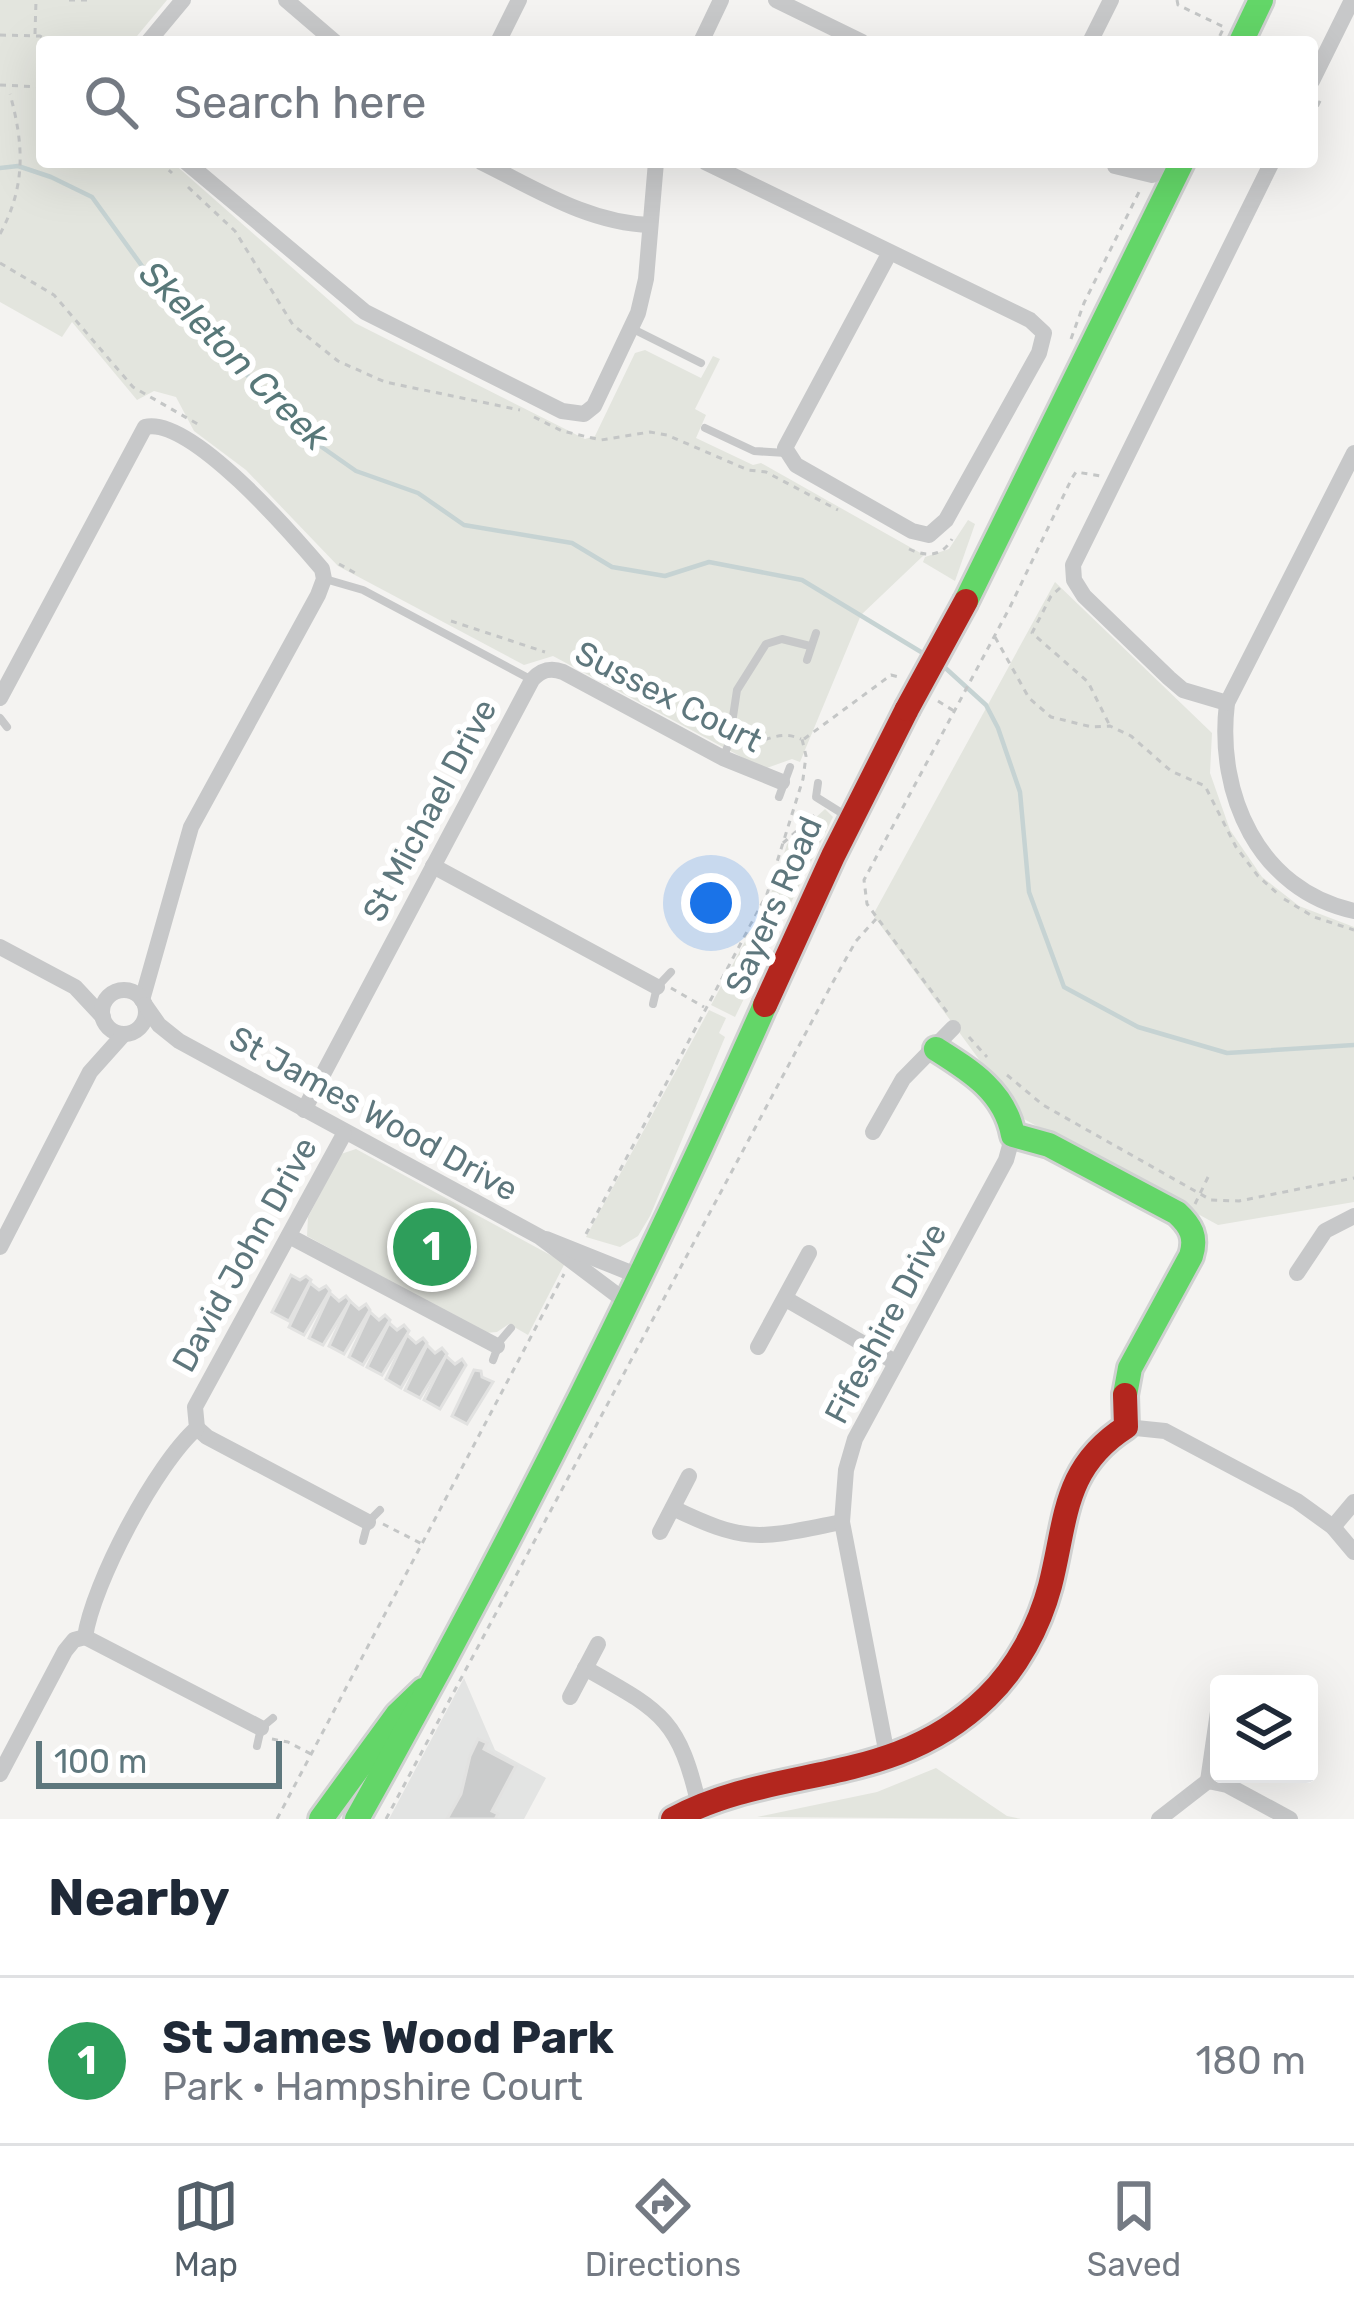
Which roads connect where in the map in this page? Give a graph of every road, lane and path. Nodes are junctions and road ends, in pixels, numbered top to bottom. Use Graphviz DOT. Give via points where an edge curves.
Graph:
graph roads {
  1 [pos="36,0"];
  2 [pos="69,0"];
  3 [pos="91,0"];
  4 [pos="183,0"];
  5 [pos="286,0"];
  6 [pos="317,0"];
  7 [pos="519,0"];
  8 [pos="721,0"];
  9 [pos="776,0"];
  10 [pos="1111,0"];
  11 [pos="1178,0"];
  12 [pos="1262,0"];
  13 [pos="1352,0"];
  14 [pos="307,18"];
  15 [pos="0,35"];
  16 [pos="35,36"];
  17 [pos="153,36"];
  18 [pos="328,36"];
  19 [pos="501,36"];
  20 [pos="704,36"];
  21 [pos="850,36"];
  22 [pos="1093,36"];
  23 [pos="1219,36"];
  24 [pos="1244,36"];
  25 [pos="1318,69"];
  26 [pos="0,85"];
  27 [pos="36,87"];
  28 [pos="10,94"];
  29 [pos="193,168"];
  30 [pos="494,168"];
  31 [pos="655,168"];
  32 [pos="717,168"];
  33 [pos="1117,168"];
  34 [pos="1125,168"];
  35 [pos="1168,168"];
  36 [pos="1177,168"];
  37 [pos="1269,168"];
  38 [pos="1164,197"];
  39 [pos="650,225"];
  40 [pos="0,233"];
  41 [pos="890,252"];
  42 [pos="0,263"];
  43 [pos="632,328"];
  44 [pos="701,363"];
  45 [pos="203,428"];
  46 [pos="705,428"];
  47 [pos="786,452"];
  48 [pos="1354,453"];
  49 [pos="1114,480"];
  50 [pos="324,579"];
  51 [pos="1074,580"];
  52 [pos="816,633"];
  53 [pos="994,635"];
  54 [pos="810,646"];
  55 [pos="807,660"];
  56 [pos="532,680"];
  57 [pos="905,680"];
  58 [pos="0,698"];
  59 [pos="938,700"];
  60 [pos="1226,704"];
  61 [pos="956,709"];
  62 [pos="0,718"];
  63 [pos="1111,726"];
  64 [pos="8,727"];
  65 [pos="723,758"];
  66 [pos="784,782"];
  67 [pos="818,783"];
  68 [pos="838,811"];
  69 [pos="783,844"];
  70 [pos="433,866"];
  71 [pos="1354,911"];
  72 [pos="878,917"];
  73 [pos="1354,930"];
  74 [pos="0,947"];
  75 [pos="152,960"];
  76 [pos="671,972"];
  77 [pos="75,987"];
  78 [pos="657,991"];
  79 [pos="118,992"];
  80 [pos="143,1003"];
  81 [pos="706,1008"];
  82 [pos="104,1019"];
  83 [pos="953,1028"];
  84 [pos="127,1034"];
  85 [pos="179,1041"];
  86 [pos="935,1049"];
  87 [pos="988,1057"];
  88 [pos="1001,1070"];
  89 [pos="90,1072"];
  90 [pos="304,1110"];
  91 [pos="873,1132"];
  92 [pos="344,1134"];
  93 [pos="1013,1135"];
  94 [pos="1210,1173"];
  95 [pos="1354,1178"];
  96 [pos="1200,1194"];
  97 [pos="1354,1216"];
  98 [pos="1190,1226"];
  99 [pos="289,1236"];
  100 [pos="1,1244"];
  101 [pos="808,1253"];
  102 [pos="574,1255"];
  103 [pos="1297,1273"];
  104 [pos="641,1277"];
  105 [pos="786,1299"];
  106 [pos="629,1304"];
  107 [pos="511,1328"];
  108 [pos="758,1347"];
  109 [pos="495,1353"];
  110 [pos="895,1362"];
  111 [pos="1126,1427"];
  112 [pos="197,1428"];
  113 [pos="689,1476"];
  114 [pos="1354,1502"];
  115 [pos="673,1508"];
  116 [pos="373,1516"];
  117 [pos="842,1522"];
  118 [pos="1333,1527"];
  119 [pos="660,1532"];
  120 [pos="363,1541"];
  121 [pos="423,1545"];
  122 [pos="1354,1552"];
  123 [pos="85,1637"];
  124 [pos="598,1644"];
  125 [pos="585,1668"];
  126 [pos="430,1688"];
  127 [pos="570,1696"];
  128 [pos="263,1731"];
  129 [pos="311,1754"];
  130 [pos="888,1760"];
  131 [pos="1210,1767"];
  132 [pos="0,1774"];
  133 [pos="1208,1781"];
  134 [pos="699,1806"];
  135 [pos="277,1819"];
  136 [pos="321,1819"];
  137 [pos="357,1819"];
  138 [pos="386,1819"];
  139 [pos="673,1819"];
  140 [pos="1159,1819"];
  141 [pos="1290,1819"];
  1 -- 16 [label="path"];
  2 -- 3 [label="path"];
  4 -- 17 [label="street"];
  5 -- 14 [label="street"];
  6 -- 14 [label="street"];
  7 -- 19 [label="street"];
  8 -- 20 [label="street"];
  9 -- 21 [label="street"];
  10 -- 22 [label="street"];
  11 -- 23 [label="path" via="1224,27"];
  12 -- 24 [label="main road"];
  13 -- 25 [label="street"];
  14 -- 18 [label="street"];
  15 -- 16 [label="path"];
  26 -- 27 [label="path"];
  28 -- 40 [label="path" via="22,162"];
  29 -- 43 [label="street" via="380,322 562,411 584,414 594,406"];
  30 -- 39 [label="street" via="602,220"];
  31 -- 39 [label="street"];
  32 -- 41 [label="street"];
  33 -- 38 [label="street"];
  34 -- 35 [label="street" via="1152,176"];
  36 -- 38 [label="main road, Sayers Road"];
  37 -- 49 [label="street"];
  38 -- 68 [label="main road, Sayers Road, bridge" via="966,601"];
  39 -- 43 [label="street"];
  41 -- 47 [label="street"];
  41 -- 47 [label="street" via="1037,324 1044,334 1039,353 933,534 912,531"];
  42 -- 45 [label="path" via="54,295 133,387"];
  43 -- 44 [label="lane"];
  46 -- 47 [label="lane" via="754,451"];
  48 -- 60 [label="street"];
  49 -- 51 [label="street" via="1077,555"];
  49 -- 53 [label="path" via="1076,472"];
  50 -- 56 [label="lane, St Michael Drive" via="363,590"];
  50 -- 58 [label="street" via="246,484 166,428 145,427"];
  50 -- 75 [label="street" via="191,827"];
  51 -- 60 [label="street" via="1183,691"];
  51 -- 63 [label="path" via="1051,596 1032,633 1088,682"];
  52 -- 54 [label="lane"];
  53 -- 61 [label="path"];
  53 -- 63 [label="path" via="1029,698 1051,717"];
  54 -- 55 [label="lane"];
  54 -- 65 [label="lane" via="766,644 737,690"];
  56 -- 65 [label="street, Sussex Court" via="549,669 563,672"];
  56 -- 70 [label="street, St Michael Drive"];
  57 -- 69 [label="path" via="891,675 802,740 806,765"];
  59 -- 61 [label="path"];
  60 -- 71 [label="street" via="1233,797 1255,844 1294,886"];
  61 -- 72 [label="path" via="864,880 863,895"];
  62 -- 64 [label="lane"];
  63 -- 73 [label="path" via="1211,791 1236,847 1285,899"];
  65 -- 66 [label="street, Sussex Court"];
  67 -- 68 [label="lane" via="816,797"];
  68 -- 69 [label="path"];
  68 -- 104 [label="main road, Sayers Road"];
  69 -- 81 [label="path" via="767,894"];
  70 -- 78 [label="street"];
  70 -- 90 [label="street, St Michael Drive"];
  72 -- 87 [label="path"];
  72 -- 138 [label="path" via="833,982"];
  74 -- 77 [label="street"];
  75 -- 79 [label="street"];
  75 -- 80 [label="street"];
  76 -- 78 [label="lane"];
  77 -- 79 [label="street"];
  77 -- 82 [label="street"];
  78 -- 81 [label="path"];
  79 -- 80 [label="street"];
  79 -- 82 [label="street" via="106,1000"];
  80 -- 84 [label="street" via="143,1023"];
  80 -- 85 [label="street, St James Wood Drive"];
  81 -- 102 [label="path"];
  82 -- 84 [label="street"];
  82 -- 89 [label="street"];
  83 -- 86 [label="street"];
  84 -- 85 [label="street, St James Wood Drive"];
  84 -- 89 [label="street"];
  85 -- 90 [label="street, St James Wood Drive"];
  86 -- 91 [label="street" via="904,1079"];
  86 -- 93 [label="main road" via="998,1096"];
  88 -- 96 [label="path" via="1043,1105"];
  89 -- 100 [label="street"];
  90 -- 92 [label="street, St James Wood Drive"];
  92 -- 99 [label="street, David John Drive"];
  92 -- 102 [label="street, St James Wood Drive"];
  93 -- 98 [label="main road" via="1049,1144"];
  93 -- 110 [label="street, Fifeshire Drive"];
  94 -- 96 [label="path"];
  95 -- 96 [label="path" via="1240,1201"];
  96 -- 98 [label="path"];
  97 -- 103 [label="street" via="1325,1232"];
  98 -- 111 [label="main road" via="1191,1256 1130,1368"];
  99 -- 109 [label="street"];
  99 -- 112 [label="street, David John Drive" via="195,1407"];
  101 -- 105 [label="street"];
  102 -- 104 [label="street, St James Wood Drive"];
  102 -- 106 [label="street, St James Wood Drive"];
  102 -- 121 [label="path"];
  104 -- 106 [label="main road, Sayers Road"];
  105 -- 108 [label="street"];
  105 -- 110 [label="street"];
  106 -- 126 [label="main road, Sayers Road"];
  107 -- 109 [label="lane"];
  110 -- 117 [label="street, Fifeshire Drive" via="855,1439"];
  111 -- 118 [label="street" via="1166,1431"];
  111 -- 130 [label="main road" via="1095,1447 1076,1477 1043,1607 1013,1665 946,1732"];
  112 -- 116 [label="street"];
  112 -- 123 [label="street, David John Drive" via="159,1474 97,1592"];
  113 -- 115 [label="street"];
  114 -- 118 [label="street"];
  115 -- 117 [label="street" via="742,1536"];
  115 -- 119 [label="street"];
  116 -- 120 [label="lane"];
  116 -- 121 [label="path"];
  117 -- 130 [label="street, Fifeshire Drive"];
  118 -- 122 [label="street"];
  121 -- 129 [label="path"];
  123 -- 128 [label="street"];
  123 -- 132 [label="street, David John Drive" via="64,1651"];
  124 -- 125 [label="street"];
  125 -- 127 [label="street"];
  125 -- 134 [label="street" via="667,1721"];
  126 -- 136 [label="main road, Sayers Road" via="397,1715"];
  126 -- 137 [label="main road, Sayers Road"];
  128 -- 129 [label="path"];
  129 -- 135 [label="path"];
  130 -- 134 [label="main road"];
  131 -- 133 [label="street"];
  133 -- 140 [label="street"];
  133 -- 141 [label="street"];
  134 -- 139 [label="main road"];
}
